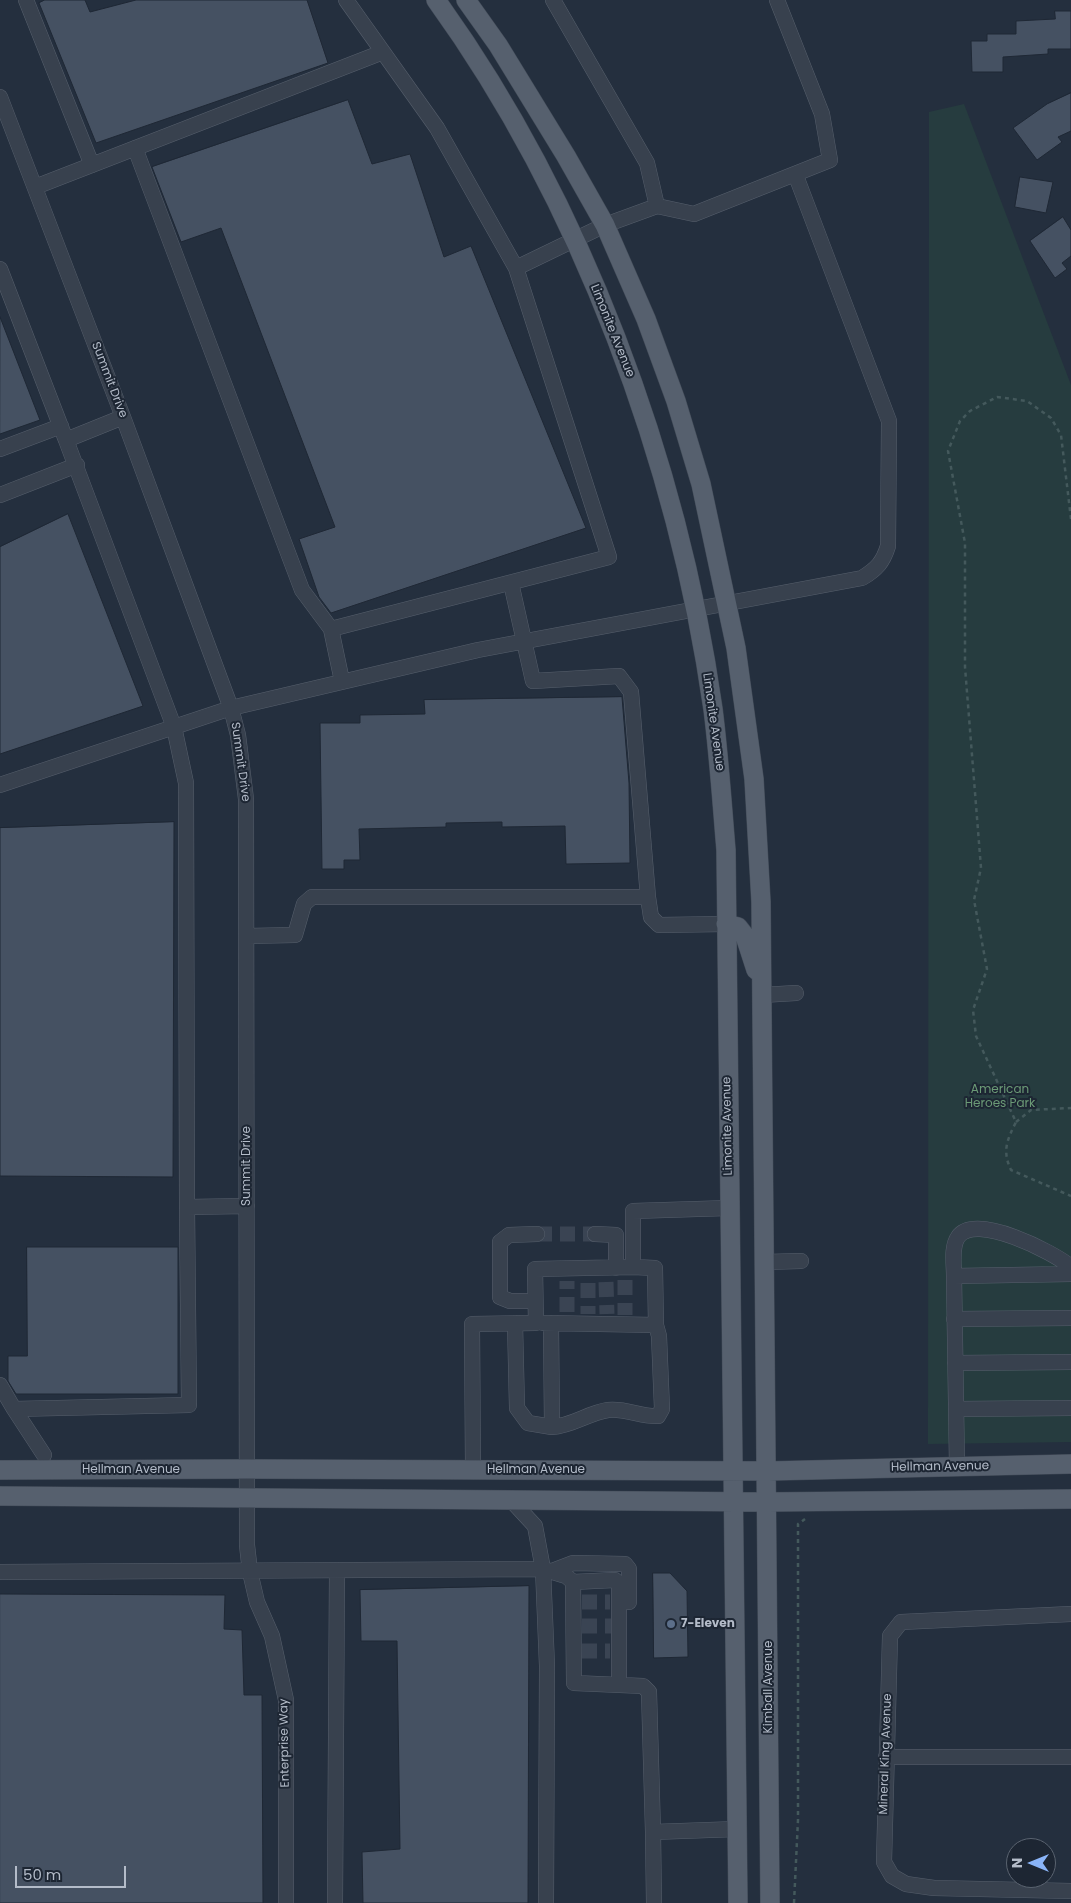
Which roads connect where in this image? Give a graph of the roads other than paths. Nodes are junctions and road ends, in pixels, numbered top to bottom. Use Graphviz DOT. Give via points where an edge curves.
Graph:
graph roads {
  1 [pos="26,0"];
  2 [pos="346,0"];
  3 [pos="436,0"];
  4 [pos="466,0"];
  5 [pos="553,0"];
  6 [pos="777,0"];
  7 [pos="383,52"];
  8 [pos="0,97"];
  9 [pos="135,148"];
  10 [pos="92,165"];
  11 [pos="796,176"];
  12 [pos="34,187"];
  13 [pos="657,206"];
  14 [pos="605,225"];
  15 [pos="573,240"];
  16 [pos="516,268"];
  17 [pos="0,269"];
  18 [pos="123,417"];
  19 [pos="63,433"];
  20 [pos="0,449"];
  21 [pos="77,466"];
  22 [pos="0,495"];
  23 [pos="511,583"];
  24 [pos="726,604"];
  25 [pos="695,611"];
  26 [pos="331,629"];
  27 [pos="525,642"];
  28 [pos="342,682"];
  29 [pos="231,708"];
  30 [pos="174,727"];
  31 [pos="0,785"];
  32 [pos="648,898"];
  33 [pos="726,924"];
  34 [pos="247,936"];
  35 [pos="796,993"];
  36 [pos="762,995"];
  37 [pos="247,1206"];
  38 [pos="187,1207"];
  39 [pos="729,1208"];
  40 [pos="536,1234"];
  41 [pos="595,1234"];
  42 [pos="801,1261"];
  43 [pos="765,1262"];
  44 [pos="1071,1267"];
  45 [pos="619,1272"];
  46 [pos="1071,1274"];
  47 [pos="954,1276"];
  48 [pos="535,1301"];
  49 [pos="1071,1318"];
  50 [pos="954,1319"];
  51 [pos="515,1323"];
  52 [pos="536,1323"];
  53 [pos="551,1323"];
  54 [pos="656,1325"];
  55 [pos="1071,1362"];
  56 [pos="956,1363"];
  57 [pos="0,1385"];
  58 [pos="1071,1408"];
  59 [pos="14,1409"];
  60 [pos="956,1409"];
  61 [pos="552,1427"];
  62 [pos="44,1454"];
  63 [pos="1071,1464"];
  64 [pos="957,1466"];
  65 [pos="247,1469"];
  66 [pos="0,1470"];
  67 [pos="473,1470"];
  68 [pos="732,1471"];
  69 [pos="768,1471"];
  70 [pos="0,1496"];
  71 [pos="247,1498"];
  72 [pos="1071,1499"];
  73 [pos="511,1500"];
  74 [pos="732,1502"];
  75 [pos="768,1502"];
  76 [pos="337,1570"];
  77 [pos="548,1570"];
  78 [pos="0,1572"];
  79 [pos="250,1572"];
  80 [pos="573,1582"];
  81 [pos="1071,1614"];
  82 [pos="624,1685"];
  83 [pos="886,1757"];
  84 [pos="1071,1758"];
  85 [pos="737,1829"];
  86 [pos="653,1832"];
  87 [pos="1071,1891"];
  88 [pos="286,1903"];
  89 [pos="335,1903"];
  90 [pos="546,1903"];
  91 [pos="654,1903"];
  92 [pos="738,1903"];
  93 [pos="770,1903"];
  1 -- 10 [label="street"];
  2 -- 7 [label="street"];
  3 -- 15 [label="main road, Limonite Avenue" via="493,87"];
  4 -- 14 [label="main road" via="498,45"];
  5 -- 13 [label="street" via="648,163"];
  6 -- 11 [label="street" via="822,114 830,160"];
  7 -- 9 [label="street"];
  7 -- 16 [label="street" via="437,128"];
  8 -- 12 [label="street, Summit Drive"];
  9 -- 10 [label="street"];
  9 -- 26 [label="street" via="302,590"];
  10 -- 12 [label="street"];
  11 -- 13 [label="street" via="694,214"];
  11 -- 24 [label="street" via="889,421 888,546 877,569 862,578"];
  12 -- 18 [label="street, Summit Drive"];
  13 -- 14 [label="street"];
  14 -- 15 [label="street"];
  14 -- 24 [label="main road" via="646,319 676,401 701,484"];
  15 -- 16 [label="street"];
  15 -- 25 [label="main road, Limonite Avenue" via="619,343 640,404 672,510"];
  16 -- 23 [label="street" via="609,557"];
  17 -- 19 [label="street"];
  18 -- 19 [label="street"];
  18 -- 29 [label="street, Summit Drive"];
  19 -- 20 [label="street"];
  19 -- 21 [label="street"];
  21 -- 22 [label="street"];
  21 -- 30 [label="street"];
  23 -- 26 [label="street"];
  23 -- 27 [label="street"];
  24 -- 25 [label="street"];
  24 -- 36 [label="main road" via="736,648 754,779"];
  25 -- 27 [label="street"];
  25 -- 33 [label="main road, Limonite Avenue" via="720,776 726,850"];
  26 -- 28 [label="street"];
  27 -- 28 [label="street"];
  27 -- 32 [label="street" via="533,681 619,676 631,692"];
  28 -- 29 [label="street"];
  29 -- 30 [label="street"];
  29 -- 34 [label="street, Summit Drive" via="238,735 246,799"];
  30 -- 31 [label="street"];
  30 -- 38 [label="street" via="186,783"];
  32 -- 33 [label="street" via="651,917 659,925"];
  32 -- 34 [label="street" via="312,897 304,904 294,935"];
  33 -- 36 [label="main road" via="738,927 745,936"];
  33 -- 39 [label="main road, Limonite Avenue"];
  34 -- 37 [label="street, Summit Drive"];
  35 -- 36 [label="street"];
  36 -- 43 [label="main road"];
  37 -- 38 [label="street"];
  37 -- 65 [label="street, Summit Drive"];
  38 -- 59 [label="street" via="188,1405"];
  39 -- 45 [label="street" via="633,1210"];
  39 -- 68 [label="main road, Limonite Avenue"];
  40 -- 48 [label="street" via="509,1235 500,1242 500,1297 510,1301"];
  41 -- 45 [label="street" via="616,1235"];
  42 -- 43 [label="street"];
  43 -- 69 [label="main road"];
  44 -- 47 [label="street" via="1036,1246 1007,1235 972,1230 964,1231 956,1242"];
  45 -- 48 [label="street" via="588,1276 535,1269"];
  45 -- 54 [label="street" via="655,1268"];
  46 -- 47 [label="street"];
  47 -- 50 [label="street"];
  48 -- 52 [label="street"];
  49 -- 50 [label="street"];
  50 -- 56 [label="street"];
  51 -- 52 [label="street"];
  51 -- 61 [label="street" via="517,1408 528,1423"];
  51 -- 67 [label="street" via="472,1324"];
  52 -- 53 [label="street"];
  53 -- 54 [label="street" via="567,1318 626,1320"];
  53 -- 61 [label="street"];
  54 -- 61 [label="street" via="662,1409 658,1416 648,1417 631,1410 609,1410"];
  55 -- 56 [label="street"];
  56 -- 60 [label="street"];
  57 -- 59 [label="street"];
  58 -- 60 [label="street"];
  59 -- 62 [label="street"];
  60 -- 64 [label="street"];
  63 -- 64 [label="main road, Hellman Avenue"];
  64 -- 69 [label="main road, Hellman Avenue"];
  65 -- 66 [label="main road, Hellman Avenue"];
  65 -- 67 [label="main road, Hellman Avenue"];
  65 -- 71 [label="street, Enterprise Way"];
  67 -- 68 [label="main road, Hellman Avenue"];
  68 -- 69 [label="main road, Hellman Avenue"];
  68 -- 74 [label="main road, Limonite Avenue"];
  69 -- 75 [label="main road, Kimball Avenue"];
  70 -- 71 [label="main road"];
  71 -- 73 [label="main road"];
  71 -- 79 [label="street, Enterprise Way"];
  72 -- 75 [label="main road"];
  73 -- 74 [label="main road"];
  73 -- 77 [label="street" via="535,1526"];
  74 -- 75 [label="main road"];
  74 -- 85 [label="main road"];
  75 -- 93 [label="main road, Kimball Avenue"];
  76 -- 77 [label="street"];
  76 -- 79 [label="street"];
  76 -- 89 [label="street"];
  77 -- 80 [label="street"];
  77 -- 82 [label="street" via="573,1563 625,1564 629,1569"];
  77 -- 90 [label="street"];
  78 -- 79 [label="street"];
  79 -- 88 [label="street, Enterprise Way" via="272,1636 286,1700"];
  80 -- 82 [label="street" via="615,1580 619,1585 615,1601 615,1651"];
  80 -- 82 [label="street" via="578,1602 574,1683"];
  81 -- 83 [label="street, Mineral King Avenue" via="901,1622 890,1636"];
  82 -- 86 [label="street" via="643,1686 649,1692"];
  83 -- 84 [label="street"];
  83 -- 87 [label="street, Mineral King Avenue" via="884,1862 892,1876 906,1884 934,1888"];
  85 -- 86 [label="street"];
  85 -- 92 [label="main road"];
  86 -- 91 [label="street"];
}
